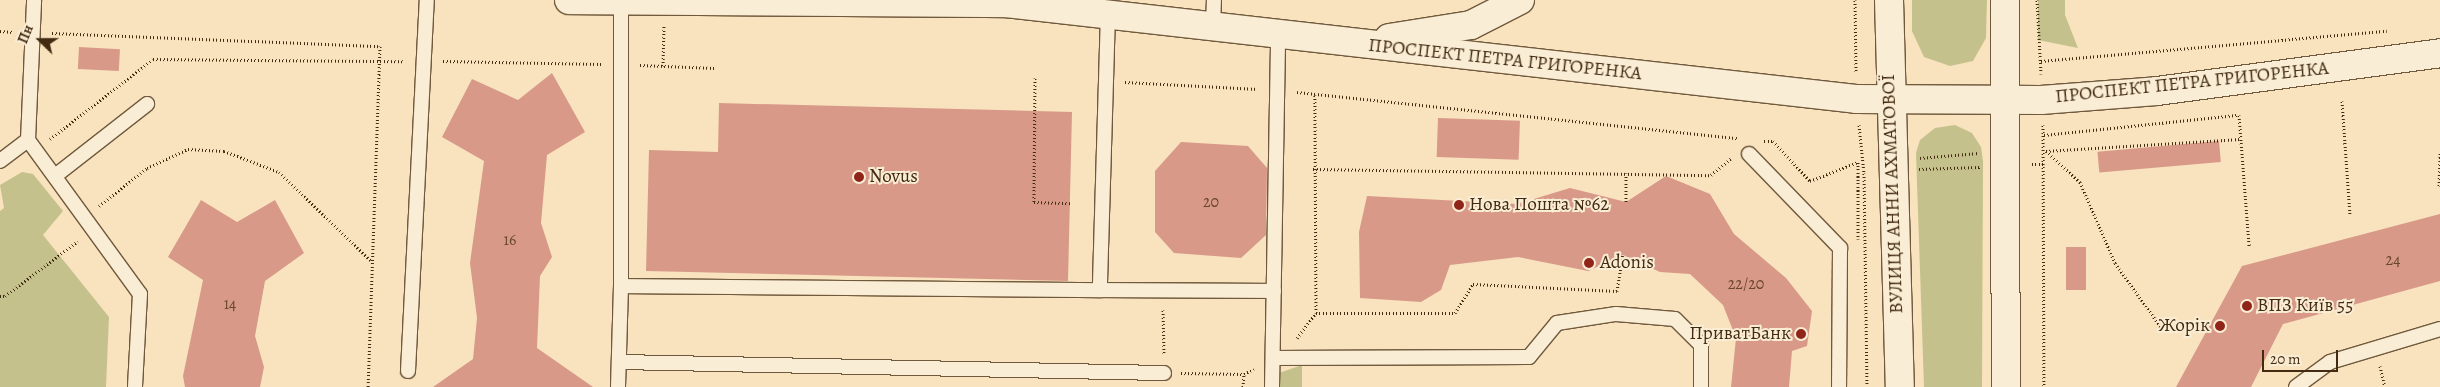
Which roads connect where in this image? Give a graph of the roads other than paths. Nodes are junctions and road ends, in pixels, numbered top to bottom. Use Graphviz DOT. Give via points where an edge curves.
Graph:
graph roads {
  1 [pos="34,0"];
  2 [pos="427,0"];
  3 [pos="569,0"];
  4 [pos="1214,0"];
  5 [pos="1520,0"];
  6 [pos="1889,0"];
  7 [pos="2005,0"];
  8 [pos="622,2"];
  9 [pos="1108,13"];
  10 [pos="1213,27"];
  11 [pos="1278,35"];
  12 [pos="1355,44"];
  13 [pos="2440,53"];
  14 [pos="1889,99"];
  15 [pos="2007,99"];
  16 [pos="148,104"];
  17 [pos="32,145"];
  18 [pos="1744,153"];
  19 [pos="0,161"];
  20 [pos="55,176"];
  21 [pos="620,286"];
  22 [pos="1100,290"];
  23 [pos="1274,291"];
  24 [pos="2440,329"];
  25 [pos="1273,358"];
  26 [pos="619,362"];
  27 [pos="408,371"];
  28 [pos="1164,373"];
  29 [pos="136,387"];
  30 [pos="618,387"];
  31 [pos="1272,387"];
  32 [pos="1701,387"];
  33 [pos="1840,387"];
  34 [pos="1900,387"];
  35 [pos="2006,387"];
  36 [pos="2296,387"];
  1 -- 17 [label="lane"];
  2 -- 27 [label="lane"];
  3 -- 8 [label="main road, ПРОСПЕКТ ПЕТРА ГРИГОРЕНКА"];
  4 -- 10 [label="lane"];
  5 -- 12 [label="main road" via="1471,25"];
  6 -- 14 [label="main road, ВУЛИЦЯ АННИ АХМАТОВОЇ"];
  7 -- 15 [label="main road"];
  8 -- 9 [label="main road, ПРОСПЕКТ ПЕТРА ГРИГОРЕНКА" via="1006,3"];
  8 -- 21 [label="lane"];
  9 -- 10 [label="main road, ПРОСПЕКТ ПЕТРА ГРИГОРЕНКА"];
  9 -- 22 [label="lane"];
  10 -- 11 [label="main road, ПРОСПЕКТ ПЕТРА ГРИГОРЕНКА"];
  11 -- 12 [label="main road, ПРОСПЕКТ ПЕТРА ГРИГОРЕНКА"];
  11 -- 23 [label="lane"];
  12 -- 14 [label="main road, ПРОСПЕКТ ПЕТРА ГРИГОРЕНКА" via="1856,99"];
  13 -- 15 [label="main road, ПРОСПЕКТ ПЕТРА ГРИГОРЕНКА" via="2157,91"];
  14 -- 15 [label="main road, ПРОСПЕКТ ПЕТРА ГРИГОРЕНКА"];
  14 -- 34 [label="main road, ВУЛИЦЯ АННИ АХМАТОВОЇ"];
  15 -- 35 [label="main road"];
  16 -- 20 [label="lane"];
  17 -- 19 [label="lane"];
  17 -- 20 [label="lane"];
  18 -- 33 [label="lane" via="1840,248"];
  20 -- 29 [label="lane" via="140,294"];
  21 -- 22 [label="lane"];
  21 -- 26 [label="lane"];
  22 -- 23 [label="lane"];
  23 -- 25 [label="lane"];
  24 -- 36 [label="lane" via="2330,362"];
  25 -- 31 [label="lane"];
  25 -- 32 [label="lane" via="1529,357 1556,323 1616,314 1675,319 1701,345"];
  26 -- 28 [label="lane"];
  26 -- 30 [label="lane"];
}
